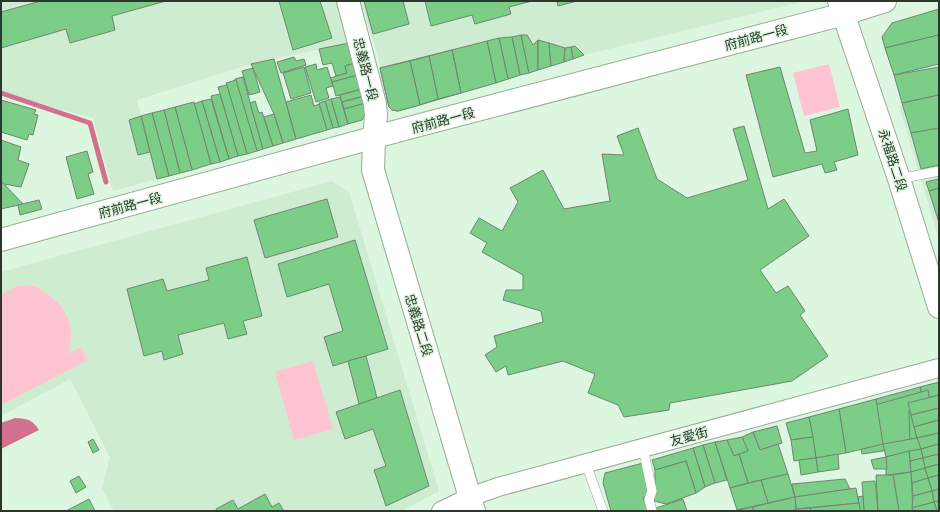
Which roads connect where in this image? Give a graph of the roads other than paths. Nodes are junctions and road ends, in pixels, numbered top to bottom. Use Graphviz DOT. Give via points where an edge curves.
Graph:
graph roads {
  1 [pos="348,1"];
  2 [pos="885,1"];
  3 [pos="842,8"];
  4 [pos="374,139"];
  5 [pos="939,171"];
  6 [pos="899,179"];
  7 [pos="1,240"];
  8 [pos="937,296"];
  9 [pos="939,368"];
  10 [pos="643,448"];
  11 [pos="586,464"];
  12 [pos="472,504"];
  13 [pos="441,511"];
  14 [pos="603,511"];
  15 [pos="652,511"];
  1 -- 4 [label="main road, 忠義路一段" via="375,104"];
  2 -- 3 [label="main road, 府前路一段"];
  3 -- 4 [label="main road, 府前路一段"];
  3 -- 6 [label="main road, 永福路二段"];
  4 -- 7 [label="main road, 府前路一段"];
  4 -- 12 [label="main road, 忠義路二段" via="373,170"];
  5 -- 6 [label="lane"];
  6 -- 8 [label="main road, 永福路二段"];
  9 -- 10 [label="street, 友愛街"];
  10 -- 11 [label="street, 友愛街"];
  10 -- 15 [label="lane" via="652,491 649,500"];
  11 -- 12 [label="street, 友愛街" via="498,487"];
  11 -- 14 [label="lane"];
  12 -- 13 [label="street, 友愛街"];
}
